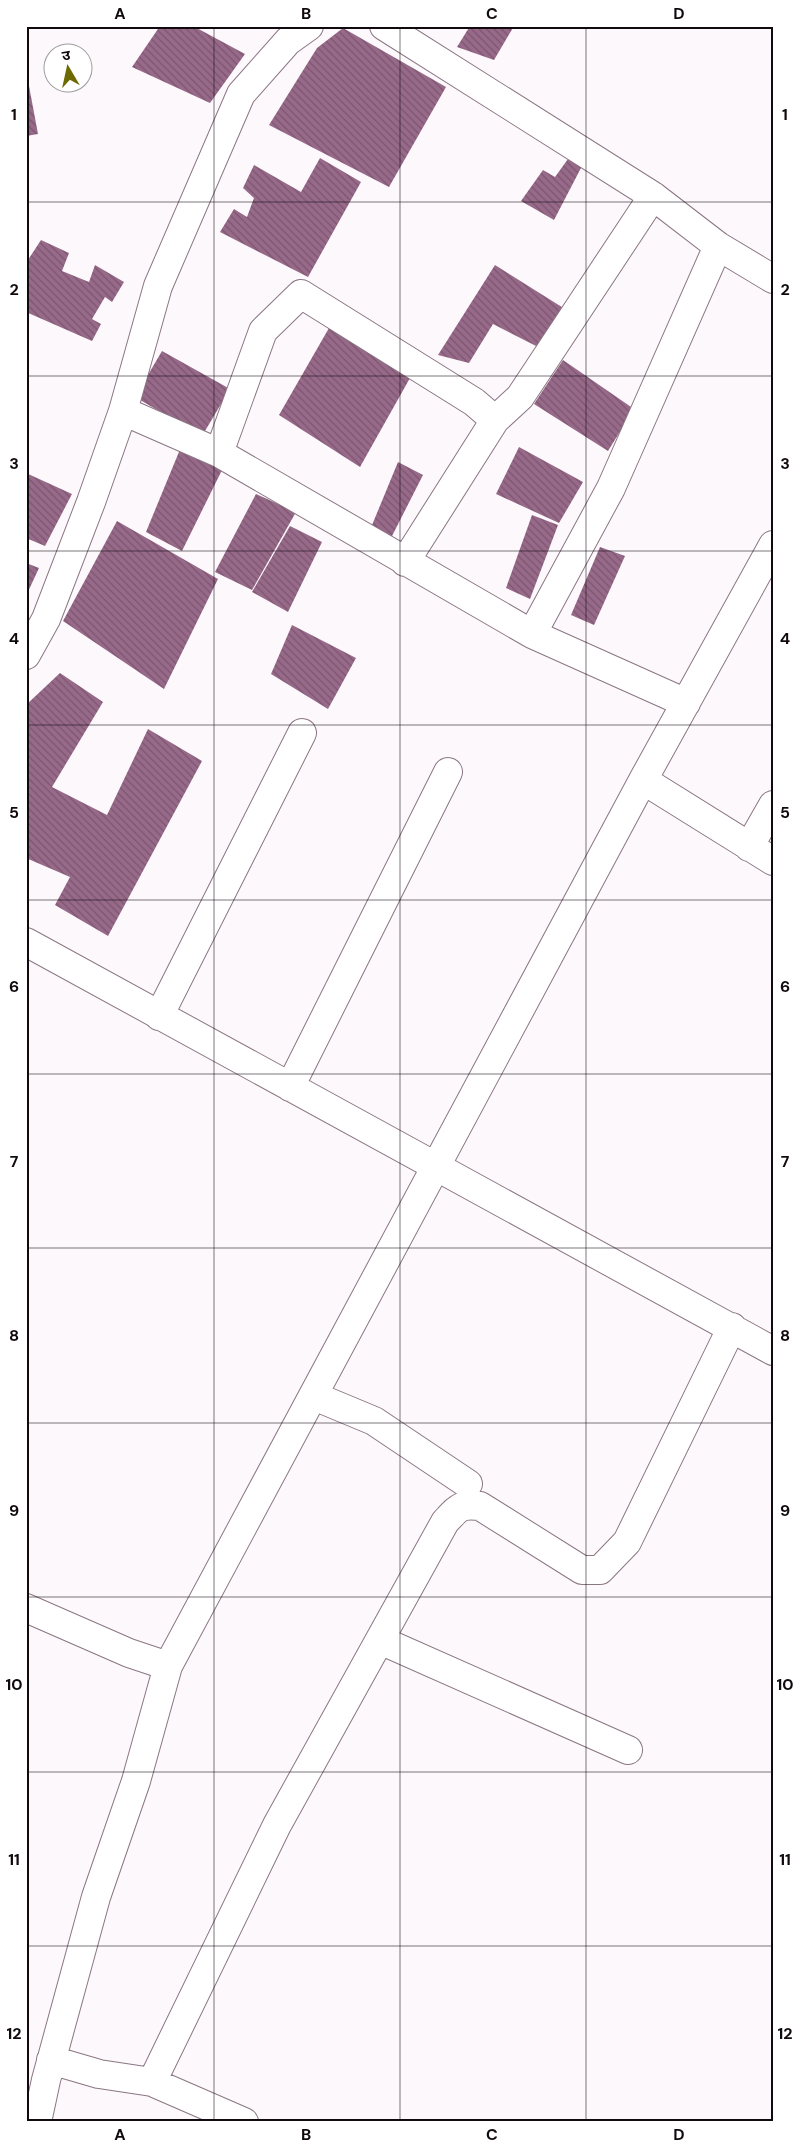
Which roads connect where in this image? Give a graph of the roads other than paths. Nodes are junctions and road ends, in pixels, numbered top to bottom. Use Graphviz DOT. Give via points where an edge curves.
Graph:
graph roads {
  1 [pos="309,26"];
  2 [pos="384,26"];
  3 [pos="653,196"];
  4 [pos="718,246"];
  5 [pos="773,279"];
  6 [pos="123,411"];
  7 [pos="495,420"];
  8 [pos="219,453"];
  9 [pos="773,545"];
  10 [pos="405,562"];
  11 [pos="532,634"];
  12 [pos="26,655"];
  13 [pos="686,703"];
  14 [pos="302,733"];
  15 [pos="448,772"];
  16 [pos="643,780"];
  17 [pos="773,805"];
  18 [pos="749,847"];
  19 [pos="773,861"];
  20 [pos="26,942"];
  21 [pos="159,1016"];
  22 [pos="290,1087"];
  23 [pos="436,1166"];
  24 [pos="732,1327"];
  25 [pos="773,1351"];
  26 [pos="314,1396"];
  27 [pos="468,1484"];
  28 [pos="26,1608"];
  29 [pos="380,1640"];
  30 [pos="168,1666"];
  31 [pos="628,1750"];
  32 [pos="51,2060"];
  33 [pos="152,2082"];
  34 [pos="37,2122"];
  35 [pos="244,2122"];
  1 -- 6 [label="street" via="288,42 241,94 158,286"];
  2 -- 3 [label="street"];
  3 -- 4 [label="street"];
  3 -- 7 [label="street" via="520,397"];
  4 -- 5 [label="street"];
  4 -- 11 [label="street" via="611,488"];
  6 -- 8 [label="street"];
  6 -- 12 [label="street" via="49,610"];
  7 -- 8 [label="street" via="474,402 301,294 263,331"];
  7 -- 10 [label="street"];
  8 -- 10 [label="street"];
  9 -- 13 [label="street"];
  10 -- 11 [label="street"];
  11 -- 13 [label="street"];
  13 -- 16 [label="street"];
  14 -- 21 [label="street"];
  15 -- 22 [label="street"];
  16 -- 18 [label="street"];
  16 -- 23 [label="street"];
  17 -- 18 [label="street"];
  18 -- 19 [label="street"];
  20 -- 21 [label="street"];
  21 -- 22 [label="street"];
  22 -- 23 [label="street"];
  23 -- 24 [label="street"];
  23 -- 26 [label="street"];
  24 -- 25 [label="street"];
  24 -- 29 [label="street" via="627,1542 600,1570 582,1570 480,1506 464,1504 445,1522"];
  26 -- 27 [label="street" via="374,1421"];
  26 -- 30 [label="street"];
  28 -- 30 [label="street" via="129,1653"];
  29 -- 31 [label="street"];
  29 -- 33 [label="street" via="277,1825"];
  30 -- 32 [label="street" via="136,1781 96,1897"];
  32 -- 33 [label="street" via="99,2074"];
  32 -- 34 [label="street"];
  33 -- 35 [label="street"];
}
